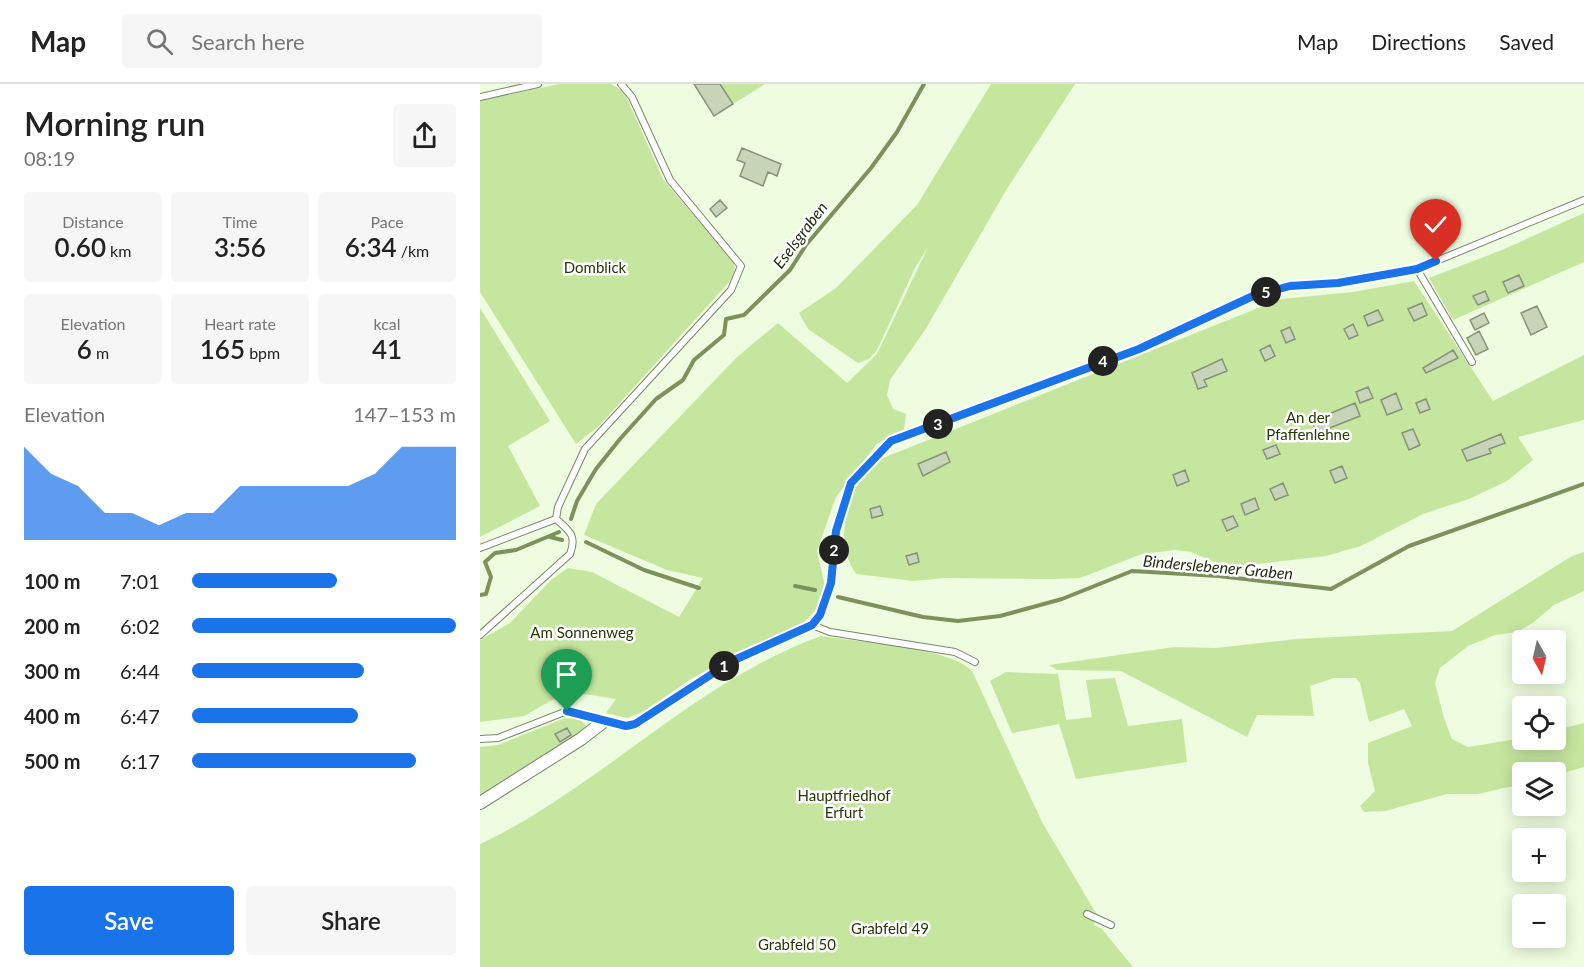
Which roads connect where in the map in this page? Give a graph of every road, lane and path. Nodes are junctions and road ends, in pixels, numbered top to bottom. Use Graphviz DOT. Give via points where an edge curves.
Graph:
graph roads {
  1 [pos="538,84"];
  2 [pos="621,84"];
  3 [pos="480,97"];
  4 [pos="1584,200"];
  5 [pos="1417,269"];
  6 [pos="1472,362"];
  7 [pos="556,519"];
  8 [pos="480,548"];
  9 [pos="812,625"];
  10 [pos="480,634"];
  11 [pos="975,662"];
  12 [pos="603,722"];
  13 [pos="480,739"];
  14 [pos="480,803"];
  15 [pos="1087,914"];
  16 [pos="1111,925"];
  1 -- 3 [label="lane"];
  2 -- 7 [label="lane" via="632,97 670,180 741,266 731,290 585,449"];
  4 -- 5 [label="lane"];
  5 -- 6 [label="lane"];
  5 -- 9 [label="lane" via="1338,283 1290,286 1253,296 1139,349 891,441 851,483 836,531 831,583 820,615"];
  7 -- 8 [label="lane"];
  7 -- 10 [label="lane" via="572,532 570,554"];
  9 -- 11 [label="lane" via="830,632 955,652"];
  9 -- 12 [label="lane" via="732,661 635,724"];
  12 -- 13 [label="lane" via="584,713 567,711 498,738"];
  12 -- 14 [label="street"];
  15 -- 16 [label="lane"];
}
